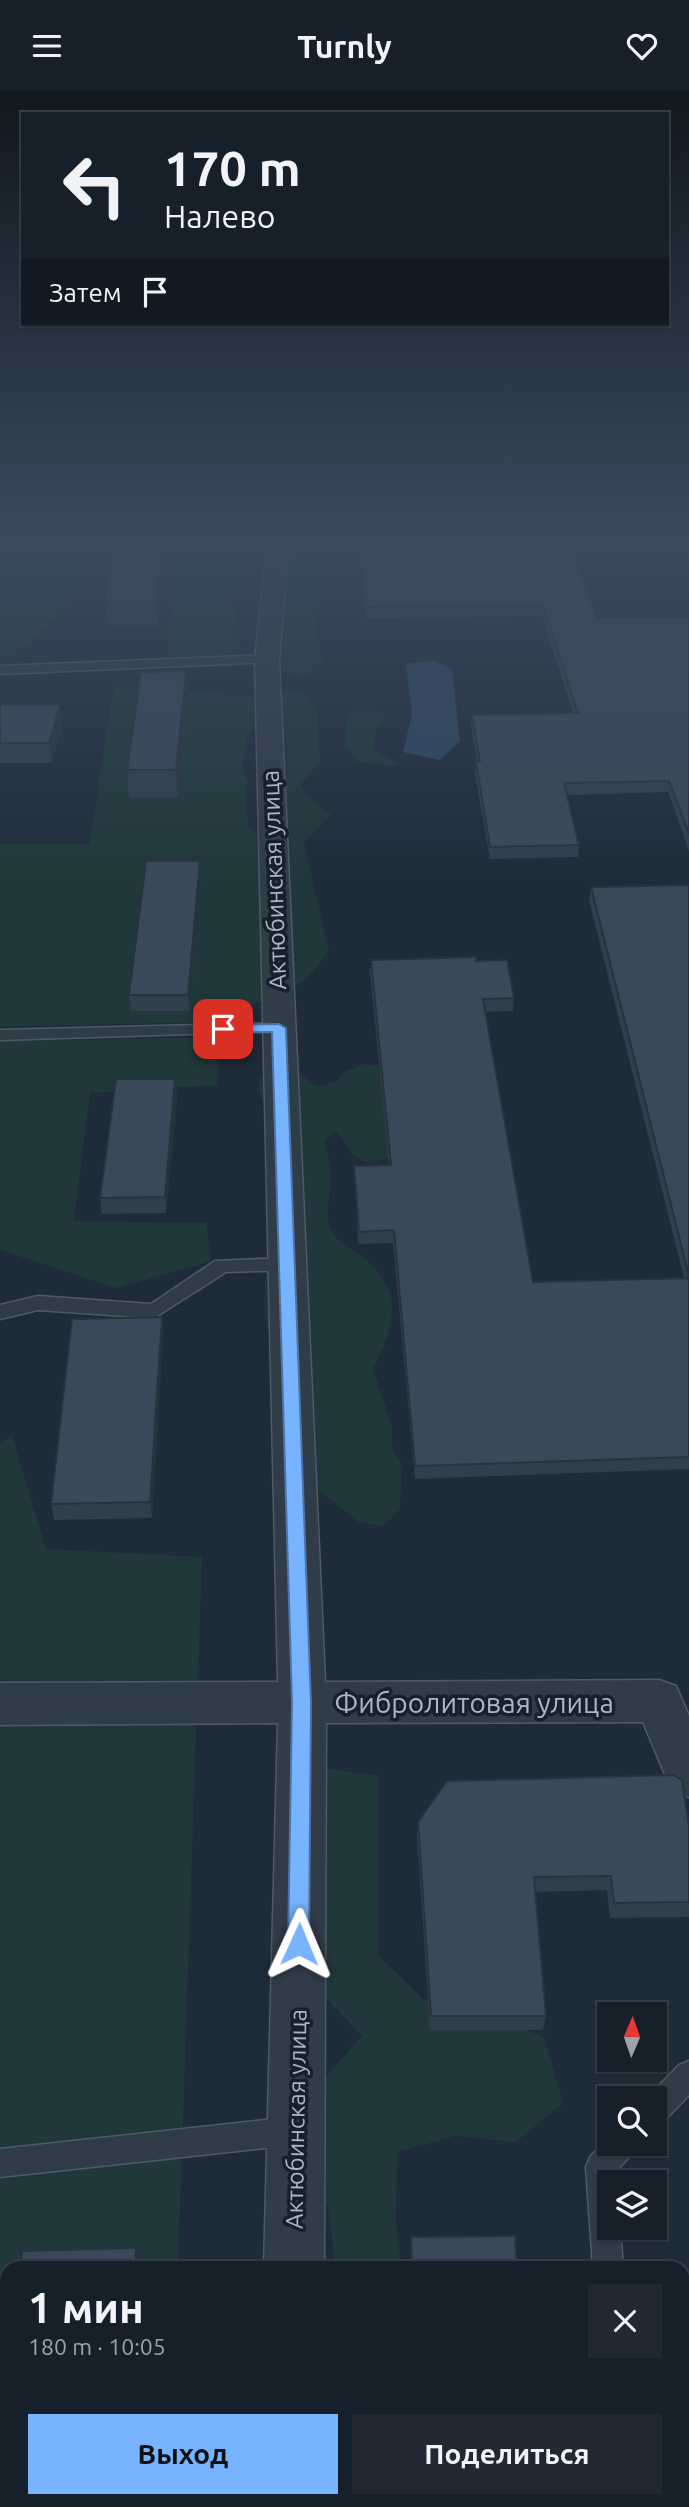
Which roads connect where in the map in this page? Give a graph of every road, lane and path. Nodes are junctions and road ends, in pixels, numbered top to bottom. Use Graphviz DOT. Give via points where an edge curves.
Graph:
graph roads {
  1 [pos="267,656"];
  2 [pos="267,659"];
  3 [pos="0,670"];
  4 [pos="279,1028"];
  5 [pos="0,1035"];
  6 [pos="287,1265"];
  7 [pos="0,1312"];
  8 [pos="302,1703"];
  9 [pos="0,1705"];
  10 [pos="689,1775"];
  11 [pos="689,2075"];
  12 [pos="667,2098"];
  13 [pos="296,2131"];
  14 [pos="611,2156"];
  15 [pos="0,2163"];
  16 [pos="294,2261"];
  17 [pos="607,2261"];
  1 -- 2 [label="street, Актюбинская улица"];
  2 -- 3 [label="lane"];
  2 -- 4 [label="street, Актюбинская улица"];
  4 -- 5 [label="lane"];
  4 -- 6 [label="street, Актюбинская улица"];
  6 -- 7 [label="lane" via="222,1266 154,1311 38,1303"];
  6 -- 8 [label="street, Актюбинская улица"];
  8 -- 9 [label="street, Фибролитовая улица"];
  8 -- 10 [label="street, Фибролитовая улица" via="659,1701"];
  8 -- 13 [label="street, Актюбинская улица"];
  11 -- 12 [label="lane"];
  13 -- 15 [label="lane"];
  13 -- 16 [label="street, Актюбинская улица"];
  14 -- 17 [label="lane" via="600,2167"];
}
